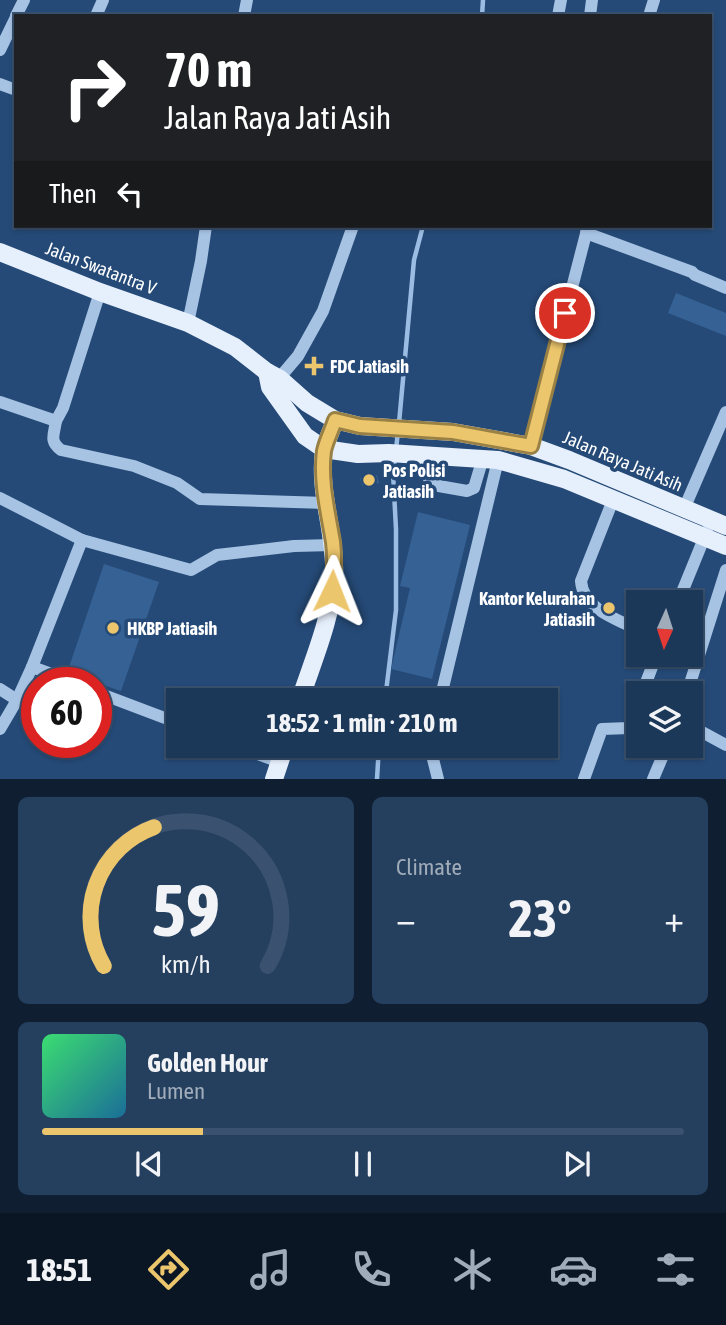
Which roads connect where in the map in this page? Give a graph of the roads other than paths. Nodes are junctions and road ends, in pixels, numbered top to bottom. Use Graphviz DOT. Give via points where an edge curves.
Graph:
graph roads {
  1 [pos="14,20"];
  2 [pos="0,50"];
  3 [pos="206,228"];
  4 [pos="352,228"];
  5 [pos="587,229"];
  6 [pos="0,252"];
  7 [pos="726,288"];
  8 [pos="100,292"];
  9 [pos="188,323"];
  10 [pos="272,379"];
  11 [pos="0,402"];
  12 [pos="726,412"];
  13 [pos="335,420"];
  14 [pos="56,421"];
  15 [pos="400,429"];
  16 [pos="531,446"];
  17 [pos="324,449"];
  18 [pos="406,453"];
  19 [pos="490,459"];
  20 [pos="0,498"];
  21 [pos="613,500"];
  22 [pos="326,503"];
  23 [pos="684,509"];
  24 [pos="719,523"];
  25 [pos="705,537"];
  26 [pos="82,540"];
  27 [pos="333,545"];
  28 [pos="726,546"];
  29 [pos="726,570"];
  30 [pos="683,590"];
  31 [pos="626,624"];
  32 [pos="32,667"];
  33 [pos="691,681"];
  34 [pos="304,688"];
  35 [pos="442,688"];
  36 [pos="0,689"];
  37 [pos="21,693"];
  38 [pos="112,698"];
  39 [pos="18,700"];
  40 [pos="166,718"];
  41 [pos="626,728"];
  42 [pos="0,729"];
  43 [pos="703,733"];
  44 [pos="726,745"];
  45 [pos="433,758"];
  46 [pos="662,758"];
  47 [pos="438,779"];
  48 [pos="584,779"];
  49 [pos="653,779"];
  1 -- 2 [label="street"];
  3 -- 9 [label="street"];
  4 -- 10 [label="street" via="323,311 298,356"];
  5 -- 7 [label="street"];
  5 -- 16 [label="street"];
  6 -- 8 [label="main road, Jalan Swatantra V"];
  8 -- 9 [label="main road, Jalan Swatantra V"];
  8 -- 14 [label="street"];
  9 -- 10 [label="main road, Jalan Swatantra V" via="235,347"];
  10 -- 13 [label="main road, Jalan Swatantra V"];
  10 -- 17 [label="main road, Jalan Swatantra V" via="305,436"];
  11 -- 14 [label="street"];
  12 -- 23 [label="street"];
  13 -- 15 [label="main road, Jalan Raya Jati Asih"];
  13 -- 17 [label="main road"];
  14 -- 22 [label="street" via="53,440 61,450 134,466 177,482 200,499"];
  15 -- 16 [label="main road, Jalan Raya Jati Asih" via="453,432"];
  15 -- 18 [label="main road"];
  16 -- 23 [label="main road, Jalan Raya Jati Asih"];
  17 -- 18 [label="main road"];
  17 -- 22 [label="main road"];
  18 -- 19 [label="main road"];
  18 -- 19 [label="street" via="433,485 467,491 474,488"];
  19 -- 21 [label="main road" via="564,479"];
  19 -- 35 [label="street"];
  20 -- 26 [label="street"];
  21 -- 25 [label="main road"];
  21 -- 31 [label="street" via="581,587 599,610"];
  22 -- 27 [label="main road"];
  23 -- 24 [label="main road, Jalan Raya Jati Asih"];
  24 -- 25 [label="street"];
  25 -- 28 [label="main road"];
  25 -- 30 [label="street"];
  26 -- 27 [label="street" via="191,570 217,555"];
  26 -- 32 [label="street"];
  27 -- 34 [label="main road" via="330,607"];
  29 -- 33 [label="street"];
  36 -- 39 [label="street"];
  37 -- 39 [label="street"];
  38 -- 40 [label="street"];
  39 -- 42 [label="street"];
  41 -- 48 [label="street" via="602,729"];
  43 -- 44 [label="street"];
  45 -- 47 [label="street"];
  46 -- 49 [label="street"];
}
